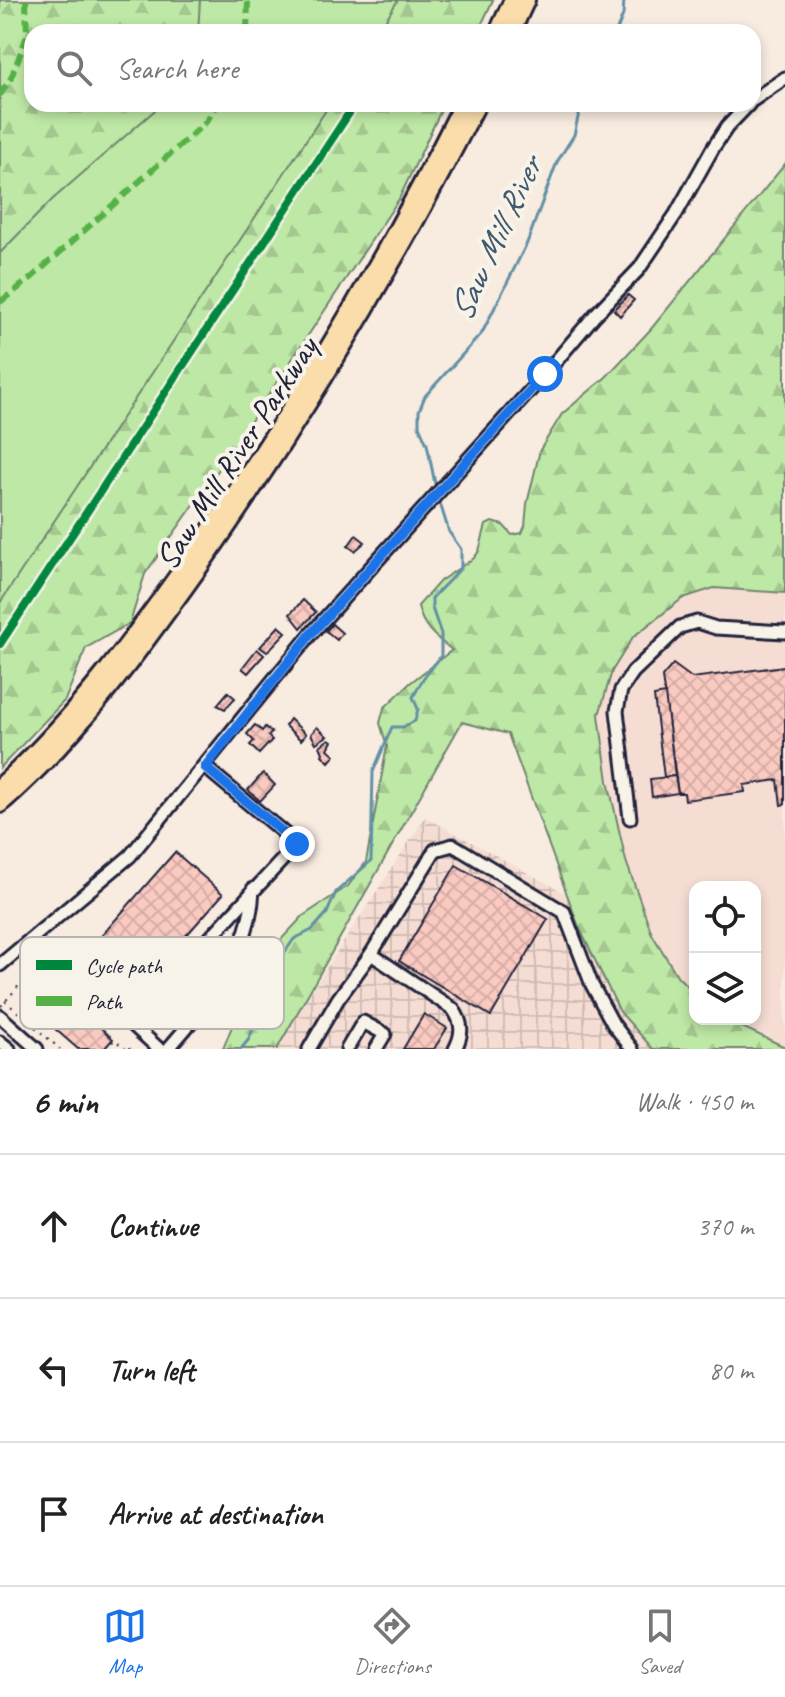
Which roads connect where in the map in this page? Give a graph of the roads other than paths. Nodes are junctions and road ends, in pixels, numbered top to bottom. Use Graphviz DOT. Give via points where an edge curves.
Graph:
graph roads {
  1 [pos="513,0"];
  2 [pos="526,0"];
  3 [pos="502,24"];
  4 [pos="515,24"];
  5 [pos="785,78"];
  6 [pos="761,95"];
  7 [pos="459,112"];
  8 [pos="473,112"];
  9 [pos="741,112"];
  10 [pos="785,632"];
  11 [pos="78,725"];
  12 [pos="205,767"];
  13 [pos="0,787"];
  14 [pos="0,804"];
  15 [pos="0,817"];
  16 [pos="630,818"];
  17 [pos="253,889"];
  18 [pos="34,937"];
  19 [pos="209,937"];
  20 [pos="243,937"];
  21 [pos="20,948"];
  22 [pos="371,954"];
  23 [pos="0,965"];
  24 [pos="0,1016"];
  25 [pos="136,1029"];
  26 [pos="184,1029"];
  27 [pos="0,1042"];
  28 [pos="9,1049"];
  29 [pos="37,1049"];
  30 [pos="159,1049"];
  31 [pos="168,1049"];
  32 [pos="309,1049"];
  33 [pos="347,1049"];
  34 [pos="376,1049"];
  35 [pos="455,1049"];
  36 [pos="632,1049"];
  1 -- 3 [label="highway"];
  2 -- 4 [label="highway"];
  5 -- 6 [label="lane"];
  7 -- 13 [label="highway, Saw Mill River Parkway" via="367,284 243,482 88,694"];
  8 -- 11 [label="highway, Saw Mill River Parkway" via="381,282 282,445 171,606"];
  9 -- 12 [label="lane" via="713,148 639,269 310,635"];
  10 -- 16 [label="lane" via="697,622 680,627 633,672 621,690 617,711"];
  11 -- 14 [label="highway, Saw Mill River Parkway"];
  11 -- 15 [label="highway"];
  12 -- 17 [label="lane" via="297,844"];
  12 -- 18 [label="lane" via="121,865"];
  17 -- 19 [label="lane"];
  17 -- 20 [label="lane"];
  21 -- 23 [label="lane"];
  22 -- 32 [label="lane"];
  22 -- 35 [label="lane" via="453,1009 461,1028"];
  22 -- 36 [label="lane" via="435,850 453,845 564,912 592,985"];
  24 -- 29 [label="lane"];
  25 -- 30 [label="lane"];
  26 -- 31 [label="lane"];
  27 -- 28 [label="lane"];
  33 -- 34 [label="lane" via="363,1022 385,1034"];
}
